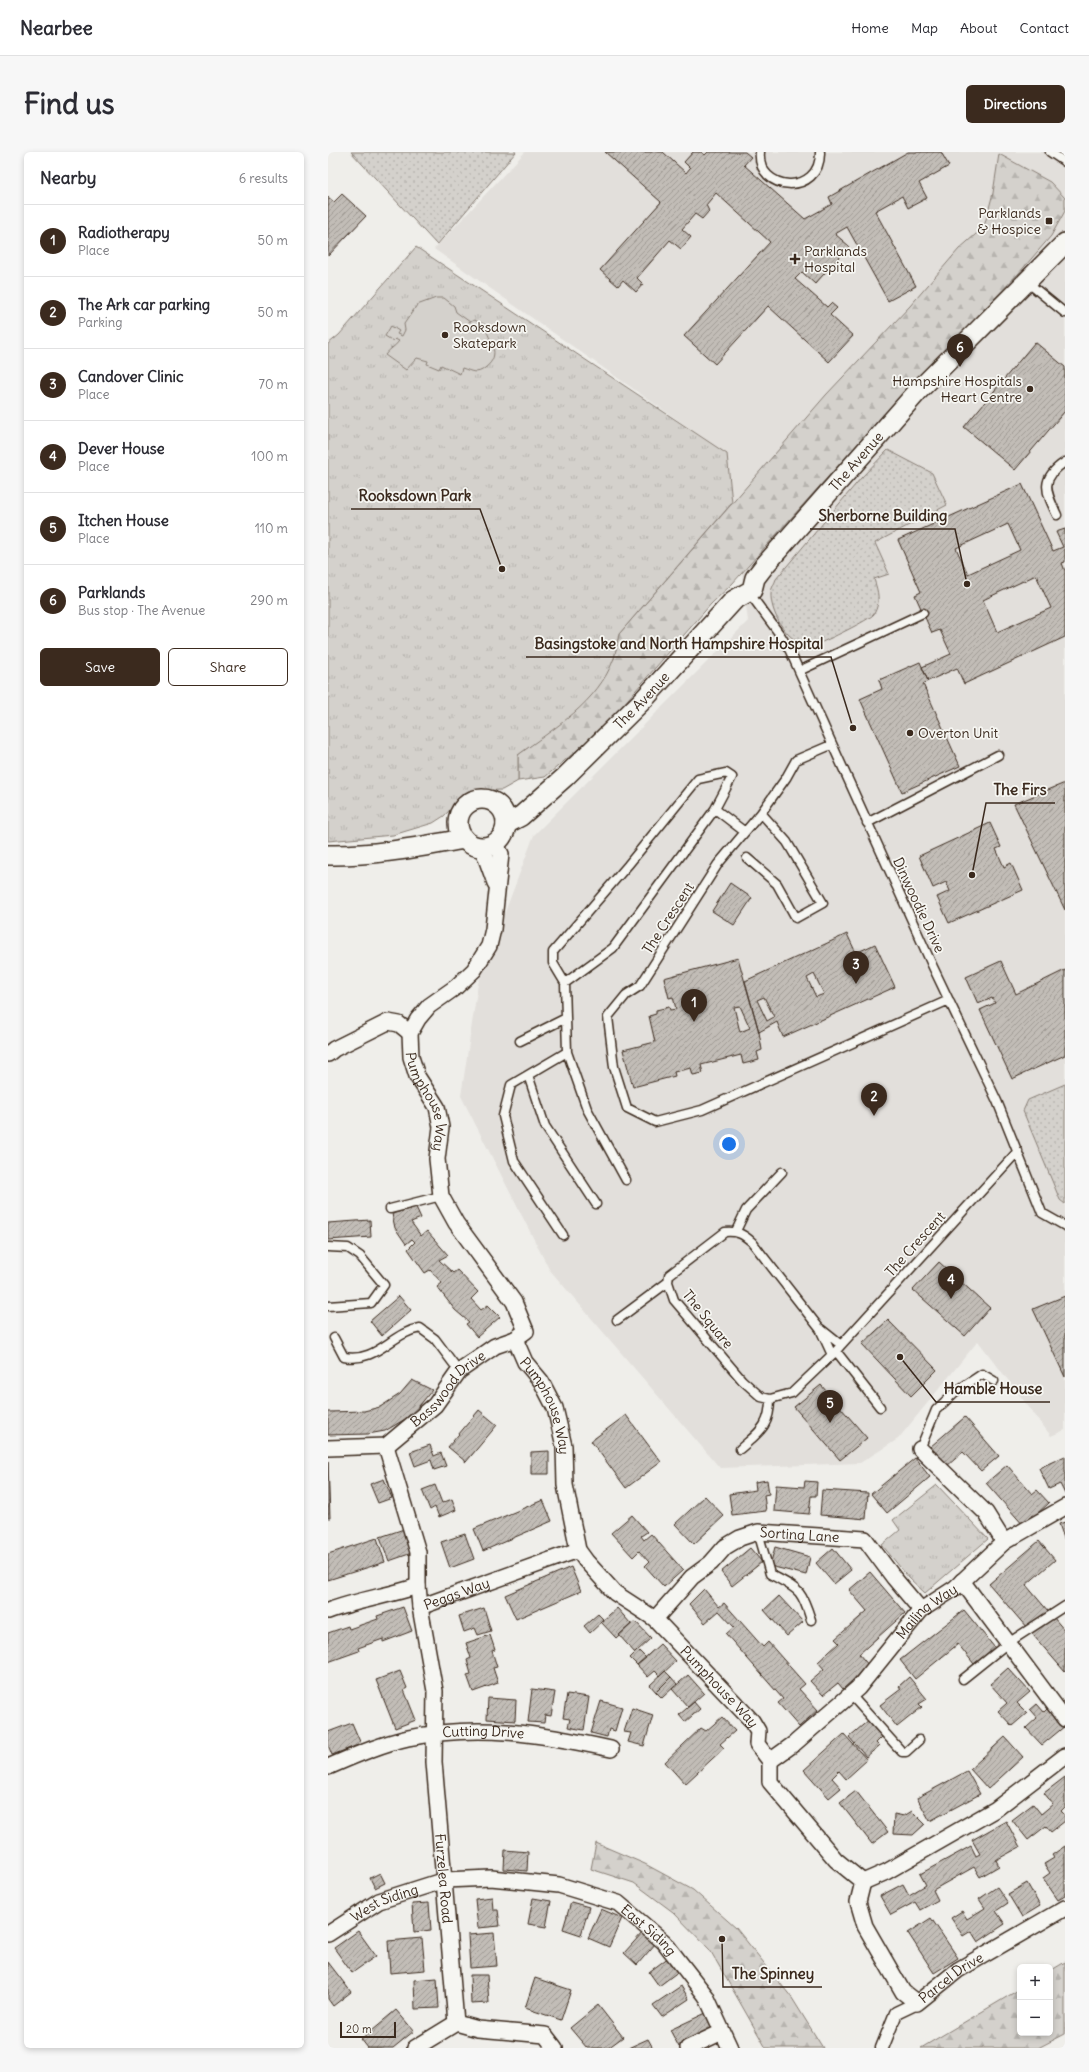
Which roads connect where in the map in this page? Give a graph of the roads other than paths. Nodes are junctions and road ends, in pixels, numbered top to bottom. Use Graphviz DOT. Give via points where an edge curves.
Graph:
graph roads {
  1 [pos="760,152"];
  2 [pos="1050,152"];
  3 [pos="823,153"];
  4 [pos="1065,162"];
  5 [pos="1065,243"];
  6 [pos="1026,281"];
  7 [pos="1065,313"];
  8 [pos="1065,462"];
  9 [pos="1058,515"];
  10 [pos="752,590"];
  11 [pos="922,613"];
  12 [pos="799,671"];
  13 [pos="831,745"];
  14 [pos="998,755"];
  15 [pos="554,787"];
  16 [pos="497,804"];
  17 [pos="715,809"];
  18 [pos="761,813"];
  19 [pos="867,823"];
  20 [pos="506,824"];
  21 [pos="461,832"];
  22 [pos="745,832"];
  23 [pos="488,845"];
  24 [pos="328,855"];
  25 [pos="747,858"];
  26 [pos="565,983"];
  27 [pos="949,1000"];
  28 [pos="566,1018"];
  29 [pos="410,1033"];
  30 [pos="520,1041"];
  31 [pos="330,1047"];
  32 [pos="568,1052"];
  33 [pos="528,1075"];
  34 [pos="1018,1151"];
  35 [pos="782,1172"];
  36 [pos="626,1180"];
  37 [pos="441,1196"];
  38 [pos="596,1204"];
  39 [pos="390,1209"];
  40 [pos="1065,1226"];
  41 [pos="736,1232"];
  42 [pos="563,1235"];
  43 [pos="328,1247"];
  44 [pos="668,1282"];
  45 [pos="328,1306"];
  46 [pos="617,1320"];
  47 [pos="820,1329"];
  48 [pos="334,1338"];
  49 [pos="515,1339"];
  50 [pos="836,1350"];
  51 [pos="459,1371"];
  52 [pos="994,1381"];
  53 [pos="770,1399"];
  54 [pos="880,1407"];
  55 [pos="386,1446"];
  56 [pos="328,1448"];
  57 [pos="740,1449"];
  58 [pos="920,1449"];
  59 [pos="1065,1507"];
  60 [pos="758,1532"];
  61 [pos="1004,1542"];
  62 [pos="578,1550"];
  63 [pos="962,1581"];
  64 [pos="418,1586"];
  65 [pos="1065,1606"];
  66 [pos="420,1607"];
  67 [pos="922,1610"];
  68 [pos="328,1611"];
  69 [pos="655,1619"];
  70 [pos="811,1620"];
  71 [pos="1008,1643"];
  72 [pos="963,1679"];
  73 [pos="850,1694"];
  74 [pos="1065,1719"];
  75 [pos="433,1733"];
  76 [pos="919,1740"];
  77 [pos="611,1749"];
  78 [pos="1065,1756"];
  79 [pos="770,1761"];
  80 [pos="328,1767"];
  81 [pos="444,1880"];
  82 [pos="863,1882"];
  83 [pos="1065,1908"];
  84 [pos="328,1934"];
  85 [pos="917,2003"];
  86 [pos="456,2023"];
  87 [pos="722,2032"];
  88 [pos="415,2048"];
  89 [pos="555,2048"];
  90 [pos="688,2048"];
  91 [pos="730,2048"];
  92 [pos="882,2048"];
  1 -- 3 [label="lane" via="761,164 766,173 773,180 792,185 811,177"];
  2 -- 4 [label="lane"];
  5 -- 6 [label="street, The Avenue"];
  6 -- 7 [label="lane"];
  6 -- 10 [label="street, The Avenue" via="919,390 765,565 755,578"];
  8 -- 9 [label="lane" via="1048,477 1047,494"];
  10 -- 12 [label="lane, Dinwoodie Drive" via="753,598 781,636"];
  10 -- 15 [label="street, The Avenue" via="734,600 644,699"];
  11 -- 12 [label="lane"];
  12 -- 13 [label="lane, Dinwoodie Drive"];
  13 -- 18 [label="lane, The Crescent" via="796,760"];
  13 -- 19 [label="lane, Dinwoodie Drive"];
  14 -- 19 [label="lane"];
  15 -- 16 [label="street, The Avenue" via="531,799"];
  15 -- 20 [label="street, The Avenue" via="521,816"];
  16 -- 20 [label="street" via="506,816"];
  16 -- 21 [label="street" via="482,798 467,803 459,816"];
  17 -- 22 [label="lane"];
  17 -- 26 [label="lane" via="613,948"];
  17 -- 26 [label="lane" via="732,777 726,773 698,779 553,952 553,963"];
  18 -- 22 [label="lane, The Crescent"];
  18 -- 25 [label="lane" via="787,842 823,903 796,918 777,884"];
  19 -- 27 [label="lane, Dinwoodie Drive"];
  20 -- 23 [label="street" via="504,832"];
  21 -- 23 [label="street" via="470,844"];
  21 -- 24 [label="street" via="392,851 350,856"];
  22 -- 27 [label="lane, The Crescent" via="718,864 640,986 626,995 608,1017 614,1067 627,1108 654,1122 702,1110"];
  23 -- 29 [label="street, Pumphouse Way" via="501,854 493,929 488,946 481,961 467,978 426,1009"];
  26 -- 28 [label="lane"];
  27 -- 34 [label="lane, Dinwoodie Drive" via="995,1095"];
  28 -- 30 [label="lane"];
  28 -- 32 [label="lane"];
  29 -- 31 [label="street" via="399,1024 388,1022"];
  29 -- 37 [label="street, Pumphouse Way" via="413,1064 417,1076 437,1107 441,1127 437,1159"];
  32 -- 33 [label="lane"];
  32 -- 36 [label="lane" via="587,1109"];
  33 -- 38 [label="lane" via="545,1126"];
  33 -- 42 [label="lane" via="511,1085 503,1116 514,1161"];
  34 -- 40 [label="lane, Dinwoodie Drive" via="1042,1213"];
  34 -- 50 [label="lane, The Crescent"];
  35 -- 41 [label="lane" via="746,1210"];
  37 -- 39 [label="lane"];
  37 -- 49 [label="street, Pumphouse Way" via="456,1223 514,1302 526,1331"];
  41 -- 44 [label="lane, The Square" via="725,1232 714,1239 675,1269 669,1275"];
  41 -- 47 [label="lane" via="744,1234 752,1242"];
  43 -- 45 [label="lane" via="348,1248 360,1256 384,1285 371,1303"];
  44 -- 46 [label="lane"];
  44 -- 53 [label="lane, The Square" via="674,1300 742,1380 761,1397"];
  47 -- 50 [label="lane"];
  47 -- 50 [label="lane"];
  48 -- 51 [label="lane" via="344,1356 355,1359 372,1354 410,1330 420,1328 435,1339"];
  49 -- 51 [label="street, Basswood Drive" via="495,1346"];
  49 -- 62 [label="street, Pumphouse Way" via="525,1362 541,1381 555,1408 564,1446 565,1485"];
  50 -- 53 [label="lane" via="792,1393"];
  50 -- 54 [label="lane"];
  51 -- 55 [label="street, Basswood Drive" via="435,1405"];
  52 -- 58 [label="lane" via="982,1374 955,1392 936,1410"];
  53 -- 57 [label="lane" via="767,1423"];
  55 -- 56 [label="street"];
  55 -- 64 [label="street" via="418,1552"];
  58 -- 61 [label="street" via="986,1513"];
  59 -- 61 [label="street"];
  60 -- 67 [label="street, Sorting Lane" via="865,1539"];
  60 -- 69 [label="street, Sorting Lane" via="725,1546 711,1563 692,1577"];
  60 -- 70 [label="lane" via="770,1574 798,1590"];
  61 -- 63 [label="street"];
  62 -- 66 [label="street, Peggs Way"];
  62 -- 69 [label="street, Pumphouse Way" via="615,1593"];
  63 -- 67 [label="street, Mailing Way"];
  63 -- 71 [label="street, Mailing Way"];
  64 -- 66 [label="street, Peggs Way"];
  64 -- 68 [label="street, Peggs Way"];
  65 -- 71 [label="lane"];
  66 -- 75 [label="street, Cutting Drive" via="435,1691"];
  67 -- 73 [label="street, Mailing Way"];
  69 -- 79 [label="street, Pumphouse Way" via="752,1721 758,1731 757,1744"];
  71 -- 72 [label="lane"];
  71 -- 74 [label="street, Mailing Way"];
  73 -- 76 [label="lane" via="902,1752 906,1752"];
  73 -- 79 [label="street, Mailing Way" via="795,1743"];
  75 -- 77 [label="street, Cutting Drive" via="496,1730 546,1735"];
  75 -- 80 [label="street" via="366,1751"];
  75 -- 81 [label="street, Furzelea Road"];
  78 -- 82 [label="street" via="996,1809 886,1872"];
  79 -- 82 [label="street" via="770,1782 836,1860"];
  81 -- 84 [label="street, West Siding" via="379,1901"];
  81 -- 86 [label="street, Furzelea Road"];
  81 -- 87 [label="street, East Siding" via="491,1878 559,1885 618,1904 664,1942 706,1996"];
  82 -- 85 [label="street, Parcel Drive" via="858,1902 865,1926 903,1992"];
  83 -- 85 [label="street, Parcel Drive" via="958,1970"];
  85 -- 92 [label="street" via="896,2013"];
  86 -- 88 [label="street"];
  86 -- 89 [label="street" via="478,2029 545,2035"];
  87 -- 90 [label="street"];
  87 -- 91 [label="street, East Siding"];
}
